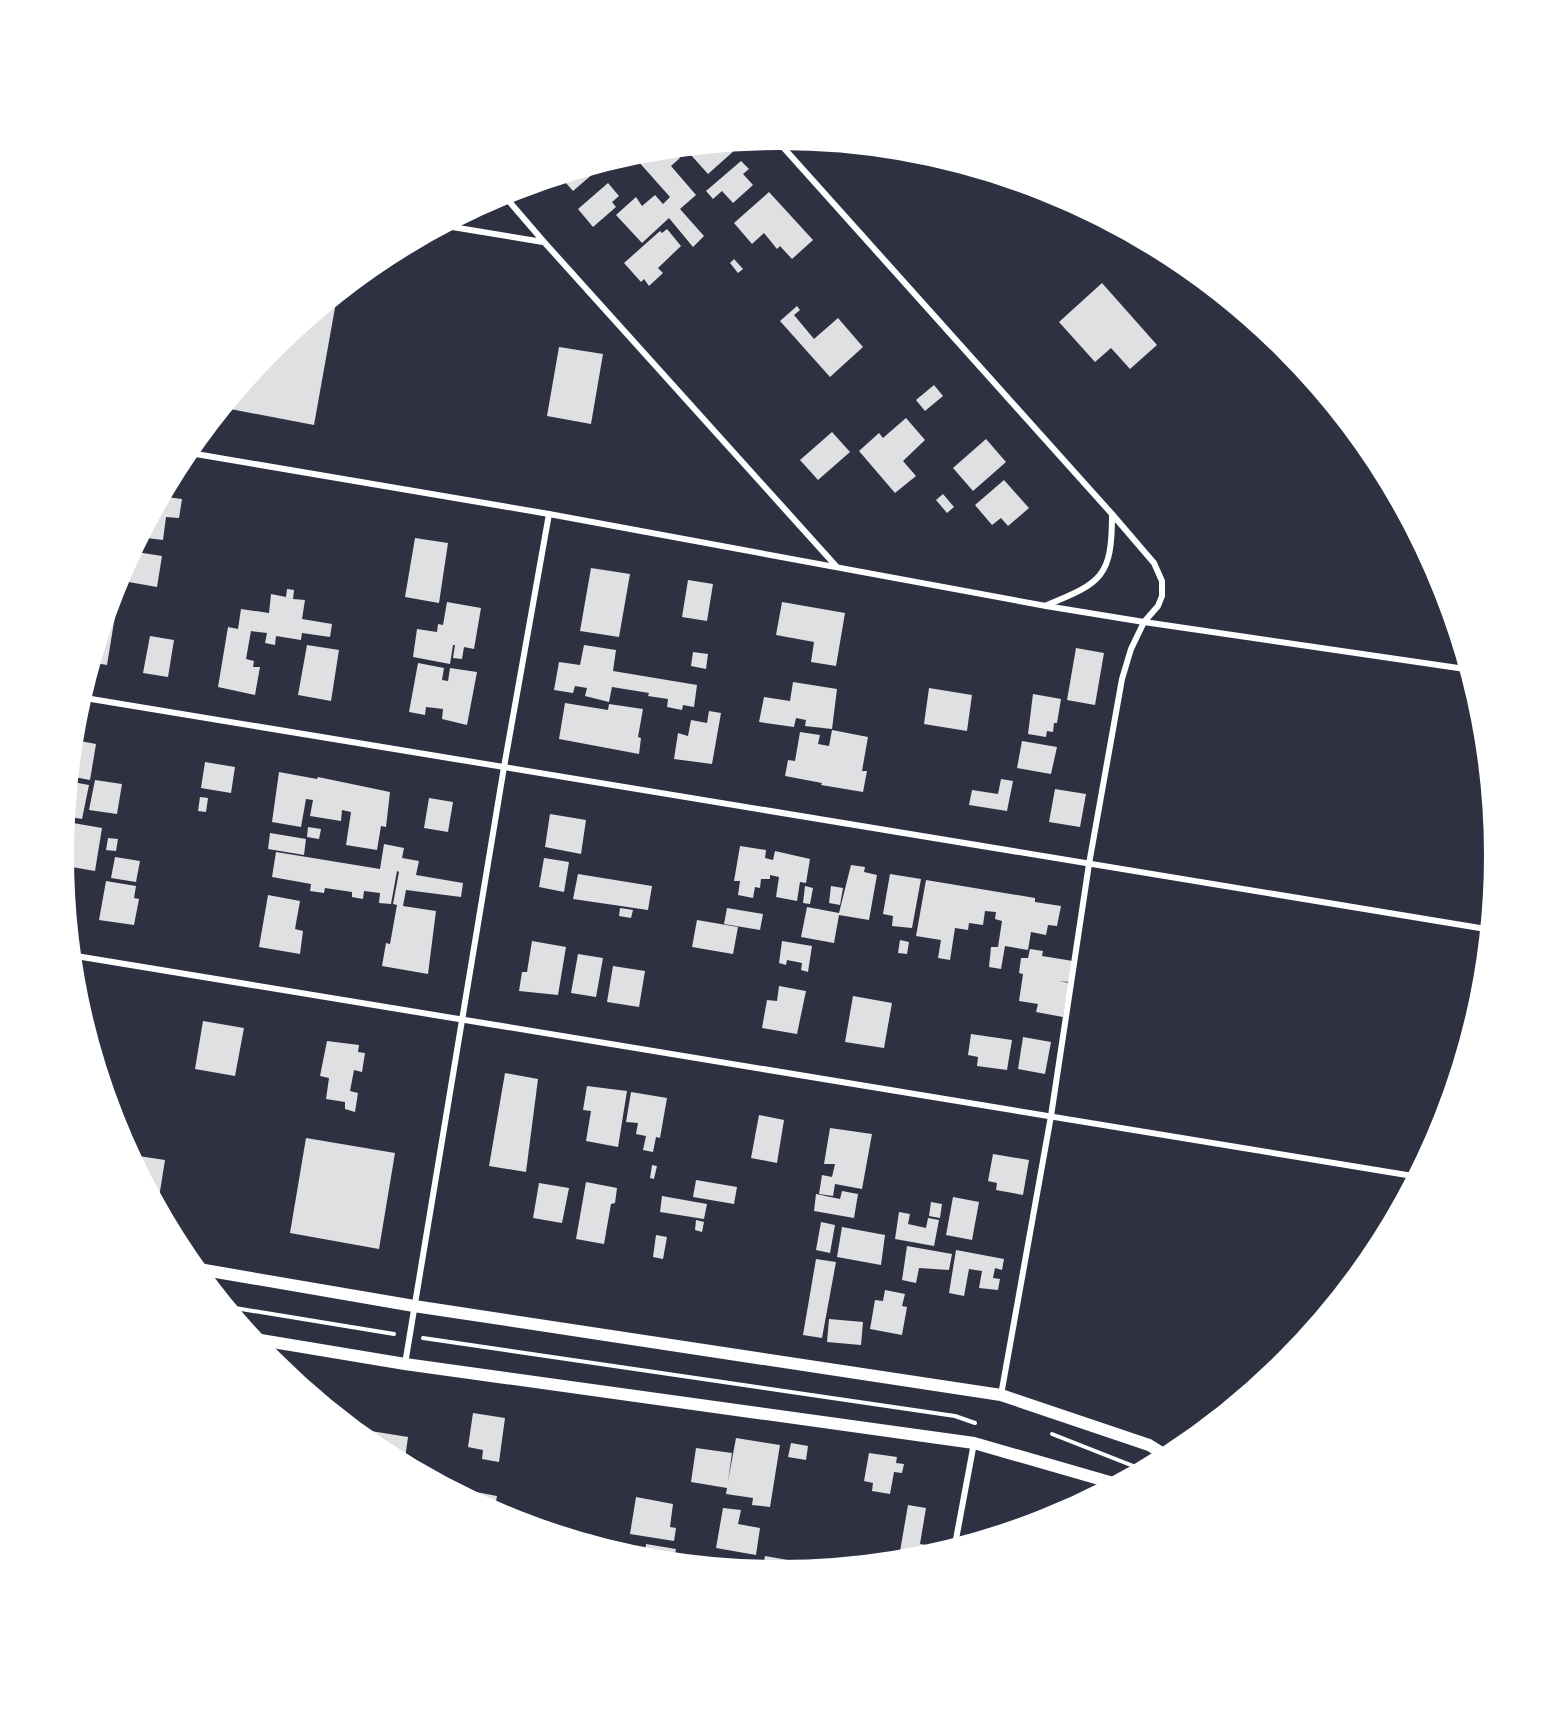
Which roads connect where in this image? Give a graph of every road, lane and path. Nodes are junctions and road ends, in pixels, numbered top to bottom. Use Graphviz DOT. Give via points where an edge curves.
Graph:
graph roads {
  1 [pos="782,146"];
  2 [pos="508,200"];
  3 [pos="451,227"];
  4 [pos="544,242"];
  5 [pos="195,454"];
  6 [pos="549,514"];
  7 [pos="1112,514"];
  8 [pos="836,566"];
  9 [pos="1046,606"];
  10 [pos="1144,622"];
  11 [pos="1463,669"];
  12 [pos="88,699"];
  13 [pos="504,767"];
  14 [pos="1089,864"];
  15 [pos="1484,929"];
  16 [pos="78,956"];
  17 [pos="462,1020"];
  18 [pos="1051,1116"];
  19 [pos="1412,1176"];
  20 [pos="206,1271"];
  21 [pos="414,1306"];
  22 [pos="234,1308"];
  23 [pos="409,1336"];
  24 [pos="263,1340"];
  25 [pos="405,1364"];
  26 [pos="1001,1395"];
  27 [pos="977,1423"];
  28 [pos="974,1443"];
  29 [pos="1161,1452"];
  30 [pos="1110,1482"];
  31 [pos="956,1542"];
  1 -- 7 [label="street"];
  2 -- 4 [label="street"];
  3 -- 4 [label="street"];
  4 -- 8 [label="street"];
  5 -- 6 [label="street"];
  6 -- 8 [label="street"];
  6 -- 13 [label="street"];
  7 -- 9 [label="street" via="1108,561 1098,578 1082,591"];
  7 -- 10 [label="street" via="1154,563 1162,581 1158,606"];
  8 -- 9 [label="street"];
  9 -- 10 [label="street"];
  10 -- 11 [label="street"];
  10 -- 14 [label="street" via="1122,679"];
  12 -- 13 [label="street"];
  13 -- 14 [label="street"];
  13 -- 17 [label="street"];
  14 -- 15 [label="street"];
  14 -- 18 [label="street"];
  16 -- 17 [label="street"];
  17 -- 18 [label="street"];
  17 -- 21 [label="street"];
  18 -- 19 [label="street"];
  18 -- 26 [label="street"];
  20 -- 21 [label="main road"];
  21 -- 23 [label="street"];
  21 -- 26 [label="main road"];
  22 -- 23 [label="path"];
  23 -- 25 [label="street"];
  23 -- 27 [label="path" via="955,1416"];
  24 -- 25 [label="main road"];
  25 -- 28 [label="main road"];
  26 -- 29 [label="main road"];
  28 -- 30 [label="main road"];
  28 -- 31 [label="street"];
}
